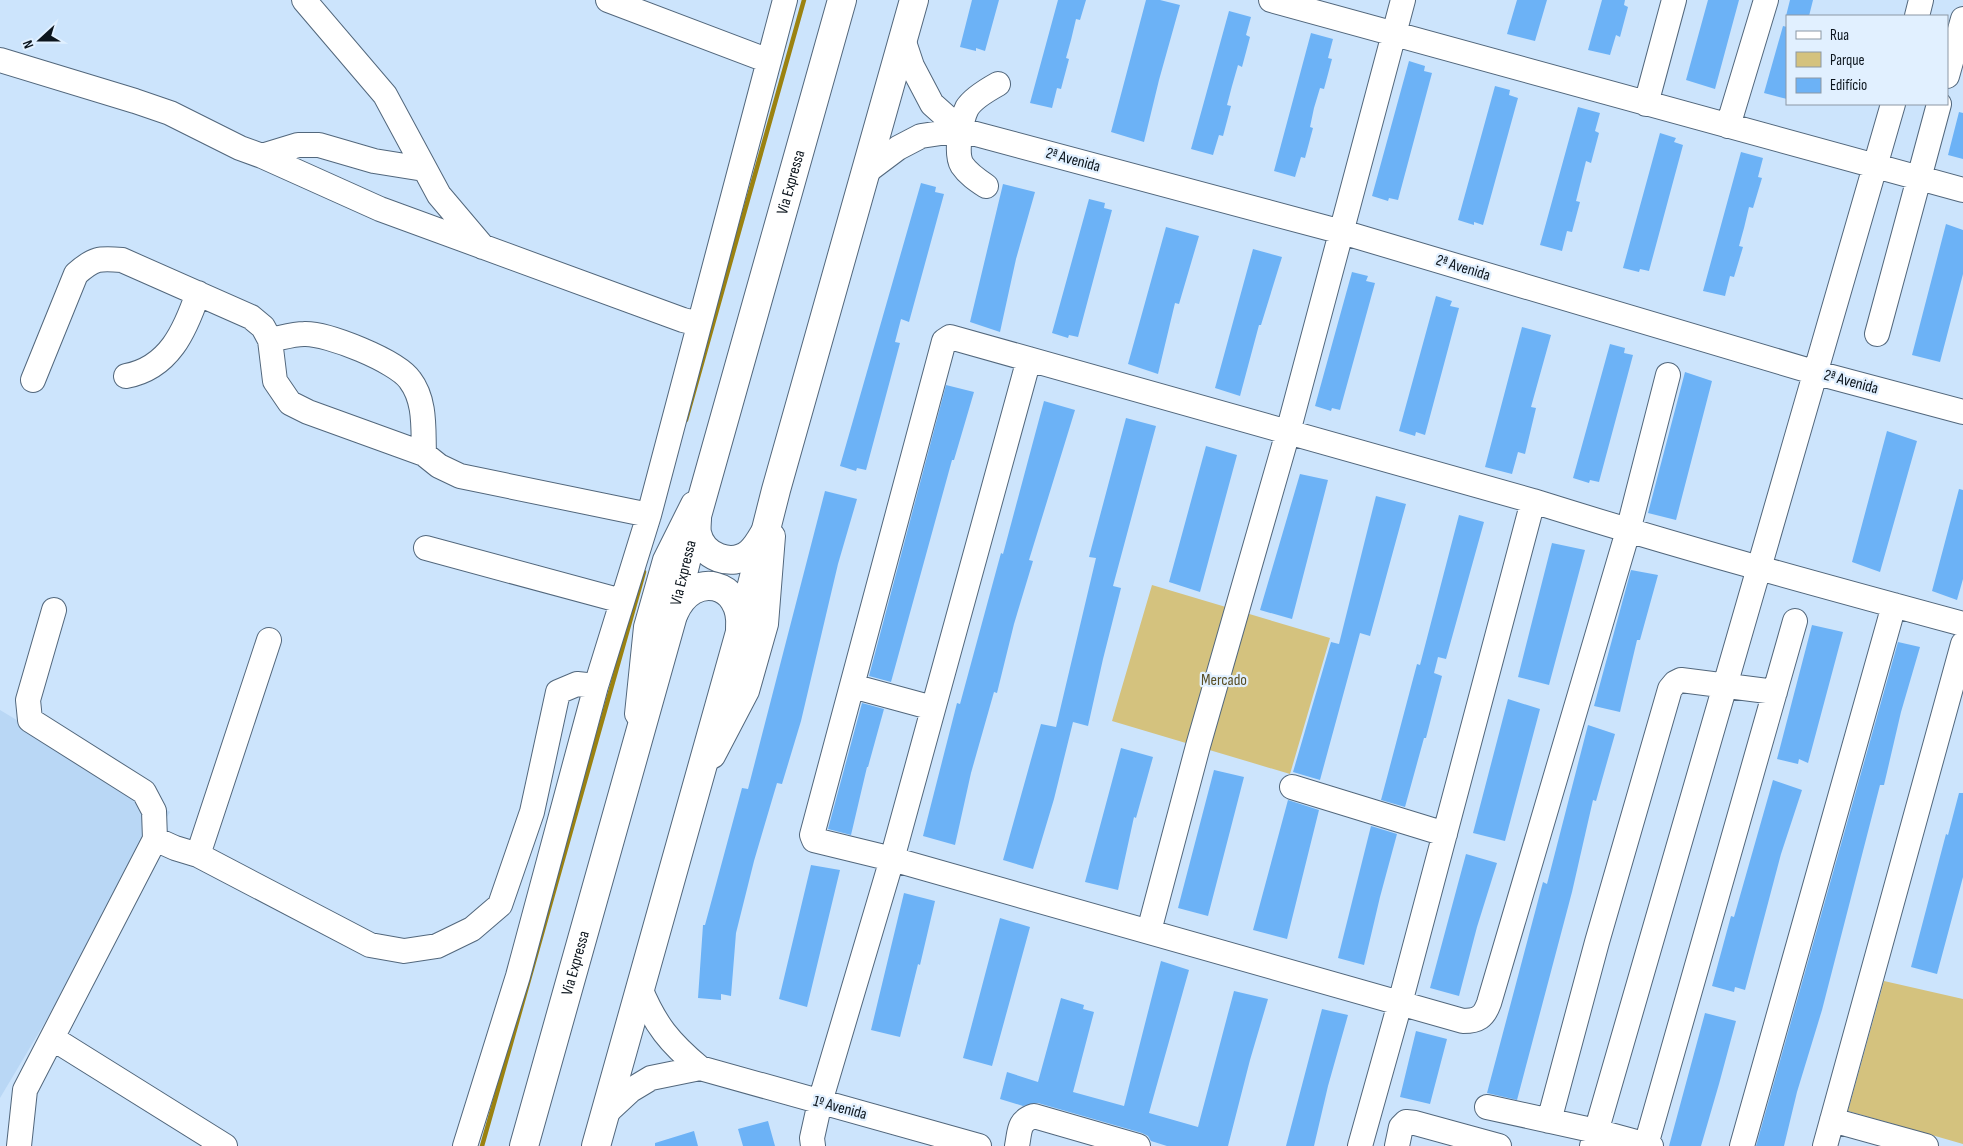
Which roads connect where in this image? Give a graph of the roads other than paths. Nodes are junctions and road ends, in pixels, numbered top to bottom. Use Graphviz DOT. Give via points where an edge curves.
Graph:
graph roads {
  1 [pos="304,0"];
  2 [pos="608,0"];
  3 [pos="786,0"];
  4 [pos="842,0"];
  5 [pos="914,0"];
  6 [pos="1271,0"];
  7 [pos="1403,0"];
  8 [pos="1674,0"];
  9 [pos="1766,0"];
  10 [pos="1921,0"];
  11 [pos="1917,15"];
  12 [pos="1963,19"];
  13 [pos="1393,33"];
  14 [pos="903,38"];
  15 [pos="0,60"];
  16 [pos="769,61"];
  17 [pos="1948,72"];
  18 [pos="998,84"];
  19 [pos="1646,104"];
  20 [pos="1893,105"];
  21 [pos="1939,105"];
  22 [pos="1728,126"];
  23 [pos="961,130"];
  24 [pos="262,156"];
  25 [pos="1876,166"];
  26 [pos="424,169"];
  27 [pos="866,172"];
  28 [pos="1918,178"];
  29 [pos="986,186"];
  30 [pos="1963,190"];
  31 [pos="1342,232"];
  32 [pos="484,248"];
  33 [pos="198,293"];
  34 [pos="700,324"];
  35 [pos="1877,334"];
  36 [pos="270,340"];
  37 [pos="1029,359"];
  38 [pos="1817,373"];
  39 [pos="126,376"];
  40 [pos="1668,376"];
  41 [pos="33,380"];
  42 [pos="1963,412"];
  43 [pos="1288,432"];
  44 [pos="424,454"];
  45 [pos="710,469"];
  46 [pos="776,490"];
  47 [pos="1533,501"];
  48 [pos="648,515"];
  49 [pos="697,516"];
  50 [pos="1628,531"];
  51 [pos="764,534"];
  52 [pos="426,548"];
  53 [pos="1759,569"];
  54 [pos="622,602"];
  55 [pos="1894,605"];
  56 [pos="54,610"];
  57 [pos="673,615"];
  58 [pos="1795,621"];
  59 [pos="1963,624"];
  60 [pos="740,632"];
  61 [pos="269,640"];
  62 [pos="1963,644"];
  63 [pos="1725,684"];
  64 [pos="596,686"];
  65 [pos="852,686"];
  66 [pos="1775,692"];
  67 [pos="934,708"];
  68 [pos="632,762"];
  69 [pos="697,786"];
  70 [pos="1292,787"];
  71 [pos="1445,834"];
  72 [pos="155,839"];
  73 [pos="198,855"];
  74 [pos="892,859"];
  75 [pos="1149,931"];
  76 [pos="640,988"];
  77 [pos="1400,1003"];
  78 [pos="52,1038"];
  79 [pos="700,1068"];
  80 [pos="820,1102"];
  81 [pos="1487,1107"];
  82 [pos="604,1115"];
  83 [pos="1832,1120"];
  84 [pos="1549,1121"];
  85 [pos="1594,1138"];
  86 [pos="1097,1140"];
  87 [pos="1649,1145"];
  88 [pos="19,1146"];
  89 [pos="225,1146"];
  90 [pos="465,1146"];
  91 [pos="524,1146"];
  92 [pos="596,1146"];
  93 [pos="813,1146"];
  94 [pos="979,1146"];
  95 [pos="1017,1146"];
  96 [pos="1138,1146"];
  97 [pos="1360,1146"];
  98 [pos="1397,1146"];
  99 [pos="1500,1146"];
  100 [pos="1742,1146"];
  101 [pos="1825,1146"];
  102 [pos="1926,1146"];
  1 -- 26 [label="street" via="385,95"];
  2 -- 16 [label="street"];
  3 -- 16 [label="street"];
  4 -- 45 [label="main road, Via Expressa"];
  5 -- 14 [label="main road"];
  6 -- 13 [label="street"];
  7 -- 13 [label="street"];
  8 -- 19 [label="street"];
  9 -- 22 [label="street"];
  10 -- 11 [label="street"];
  12 -- 17 [label="street"];
  13 -- 19 [label="street"];
  13 -- 31 [label="street"];
  14 -- 23 [label="street" via="912,66 932,104"];
  14 -- 27 [label="main road"];
  15 -- 24 [label="street" via="170,113"];
  16 -- 34 [label="street"];
  18 -- 23 [label="street" via="968,107"];
  19 -- 22 [label="street"];
  20 -- 25 [label="street"];
  21 -- 28 [label="street"];
  22 -- 25 [label="street"];
  23 -- 27 [label="street" via="921,136 898,148"];
  23 -- 29 [label="street" via="961,164"];
  23 -- 31 [label="street, 2ª Avenida"];
  24 -- 26 [label="street" via="298,145 319,144 374,161"];
  24 -- 32 [label="street" via="380,209"];
  25 -- 28 [label="street"];
  25 -- 38 [label="street"];
  26 -- 32 [label="street" via="439,195"];
  27 -- 46 [label="main road"];
  28 -- 30 [label="street"];
  28 -- 35 [label="street"];
  31 -- 38 [label="street, 2ª Avenida"];
  31 -- 43 [label="street"];
  32 -- 34 [label="street"];
  33 -- 36 [label="street" via="251,317 263,327"];
  33 -- 39 [label="street" via="189,320 164,357 151,368"];
  33 -- 41 [label="street" via="122,260 104,258 89,262 76,274"];
  34 -- 48 [label="street"];
  36 -- 44 [label="street" via="275,381 290,403"];
  36 -- 44 [label="street" via="304,334 332,339 389,362 410,380 423,408"];
  37 -- 43 [label="street"];
  37 -- 65 [label="street" via="950,337 944,341"];
  37 -- 67 [label="street"];
  38 -- 42 [label="street, 2ª Avenida"];
  38 -- 53 [label="street"];
  40 -- 50 [label="street"];
  43 -- 47 [label="street"];
  43 -- 75 [label="street"];
  44 -- 48 [label="street" via="460,476"];
  45 -- 49 [label="main road, Via Expressa"];
  45 -- 68 [label="street" via="665,560 646,627"];
  46 -- 51 [label="main road"];
  46 -- 69 [label="street" via="766,624 747,691"];
  47 -- 50 [label="street"];
  47 -- 71 [label="street"];
  48 -- 54 [label="street"];
  49 -- 51 [label="main road" via="697,533 702,544 714,556 724,559 746,556"];
  49 -- 57 [label="main road, Via Expressa"];
  50 -- 53 [label="street"];
  50 -- 77 [label="street" via="1485,1014 1475,1021 1463,1021"];
  51 -- 60 [label="main road"];
  52 -- 54 [label="street"];
  53 -- 55 [label="street"];
  53 -- 63 [label="street"];
  54 -- 64 [label="street"];
  55 -- 59 [label="street"];
  55 -- 100 [label="street"];
  56 -- 72 [label="street" via="28,700 30,720 144,792 154,811"];
  57 -- 60 [label="main road" via="688,592 713,586 735,601 740,616"];
  57 -- 68 [label="main road, Via Expressa"];
  58 -- 66 [label="street"];
  60 -- 69 [label="main road"];
  61 -- 73 [label="street"];
  62 -- 83 [label="street"];
  63 -- 66 [label="street"];
  63 -- 84 [label="street" via="1681,680 1670,688"];
  63 -- 85 [label="street"];
  64 -- 73 [label="street" via="577,684 558,692 532,812 500,905 472,929 437,946 404,951 370,945"];
  64 -- 90 [label="street" via="518,976"];
  65 -- 67 [label="street"];
  65 -- 74 [label="street" via="812,835 818,842"];
  66 -- 87 [label="street"];
  67 -- 74 [label="street"];
  68 -- 91 [label="main road, Via Expressa"];
  69 -- 76 [label="main road"];
  70 -- 71 [label="street"];
  71 -- 77 [label="street"];
  72 -- 73 [label="street"];
  72 -- 78 [label="street"];
  74 -- 75 [label="street"];
  74 -- 80 [label="street"];
  75 -- 77 [label="street"];
  76 -- 79 [label="street" via="658,1026 676,1048"];
  76 -- 82 [label="main road"];
  77 -- 97 [label="street"];
  78 -- 88 [label="street" via="25,1090"];
  78 -- 89 [label="street"];
  79 -- 80 [label="street, 1º Avenida"];
  79 -- 82 [label="street" via="652,1078 631,1090"];
  80 -- 93 [label="street"];
  80 -- 94 [label="street, 1º Avenida"];
  81 -- 84 [label="street"];
  82 -- 92 [label="main road"];
  83 -- 101 [label="street"];
  83 -- 102 [label="street"];
  84 -- 85 [label="street"];
  85 -- 87 [label="street"];
  86 -- 95 [label="street" via="1034,1116 1022,1123"];
  86 -- 96 [label="street"];
  98 -- 99 [label="street" via="1402,1127 1406,1122 1415,1122"];
}
